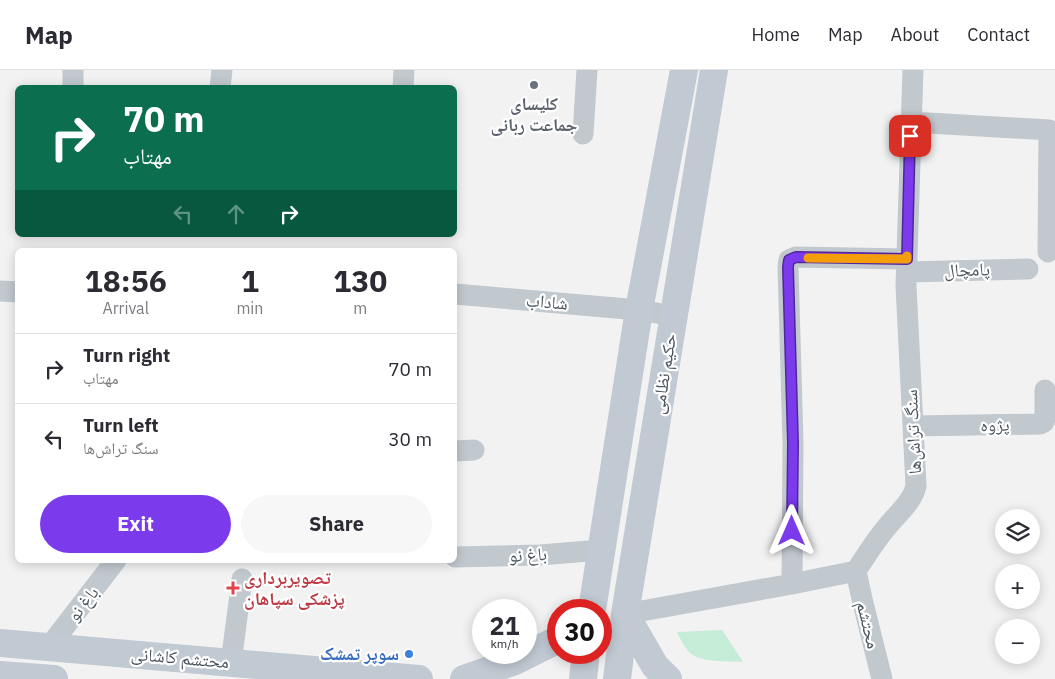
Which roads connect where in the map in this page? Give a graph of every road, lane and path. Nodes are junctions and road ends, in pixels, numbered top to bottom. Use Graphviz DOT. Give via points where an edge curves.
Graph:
graph roads {
  1 [pos="73,70"];
  2 [pos="222,70"];
  3 [pos="404,70"];
  4 [pos="587,70"];
  5 [pos="684,70"];
  6 [pos="714,70"];
  7 [pos="913,70"];
  8 [pos="73,85"];
  9 [pos="220,85"];
  10 [pos="403,85"];
  11 [pos="910,122"];
  12 [pos="1052,127"];
  13 [pos="583,134"];
  14 [pos="1052,153"];
  15 [pos="1048,252"];
  16 [pos="907,266"];
  17 [pos="1028,269"];
  18 [pos="0,291"];
  19 [pos="15,292"];
  20 [pos="457,294"];
  21 [pos="638,310"];
  22 [pos="674,316"];
  23 [pos="1044,390"];
  24 [pos="913,426"];
  25 [pos="600,550"];
  26 [pos="457,557"];
  27 [pos="114,563"];
  28 [pos="856,571"];
  29 [pos="242,579"];
  30 [pos="792,584"];
  31 [pos="593,599"];
  32 [pos="625,614"];
  33 [pos="0,643"];
  34 [pos="547,645"];
  35 [pos="50,647"];
  36 [pos="231,663"];
  37 [pos="585,664"];
  38 [pos="166,668"];
  39 [pos="0,675"];
  40 [pos="54,679"];
  41 [pos="419,679"];
  42 [pos="464,679"];
  43 [pos="583,679"];
  44 [pos="617,679"];
  45 [pos="668,679"];
  46 [pos="882,679"];
  1 -- 8 [label="street"];
  2 -- 9 [label="street"];
  3 -- 10 [label="street"];
  4 -- 13 [label="street"];
  5 -- 21 [label="main road, حکیم نظامی"];
  6 -- 22 [label="main road, حکیم نظامی"];
  7 -- 11 [label="street, سنگ تراش‌ها"];
  11 -- 12 [label="street"];
  11 -- 16 [label="street, سنگ تراش‌ها"];
  12 -- 14 [label="street"];
  14 -- 15 [label="street"];
  16 -- 17 [label="street, پامچال"];
  16 -- 24 [label="street, سنگ تراش‌ها"];
  16 -- 30 [label="street, پامچال" via="796,257 789,260"];
  18 -- 19 [label="street"];
  20 -- 21 [label="street, شاداب"];
  21 -- 22 [label="street, شاداب"];
  21 -- 25 [label="main road, حکیم نظامی"];
  22 -- 32 [label="main road, حکیم نظامی"];
  23 -- 24 [label="street, پژوه" via="1045,419 1040,424"];
  24 -- 28 [label="street, سنگ تراش‌ها" via="914,494"];
  25 -- 26 [label="street, باغ نو"];
  25 -- 31 [label="main road, حکیم نظامی"];
  27 -- 35 [label="street, باغ نو"];
  28 -- 30 [label="street"];
  28 -- 46 [label="street, محتشم"];
  29 -- 36 [label="street"];
  30 -- 32 [label="street"];
  32 -- 44 [label="main road, حکیم نظامی"];
  32 -- 45 [label="main road" via="655,666"];
  33 -- 35 [label="main road, محتشم کاشانی"];
  34 -- 42 [label="main road" via="515,661"];
  35 -- 38 [label="main road, محتشم کاشانی"];
  36 -- 38 [label="main road, محتشم کاشانی"];
  36 -- 41 [label="main road, محتشم کاشانی"];
  37 -- 43 [label="main road"];
  39 -- 40 [label="main road"];
}
